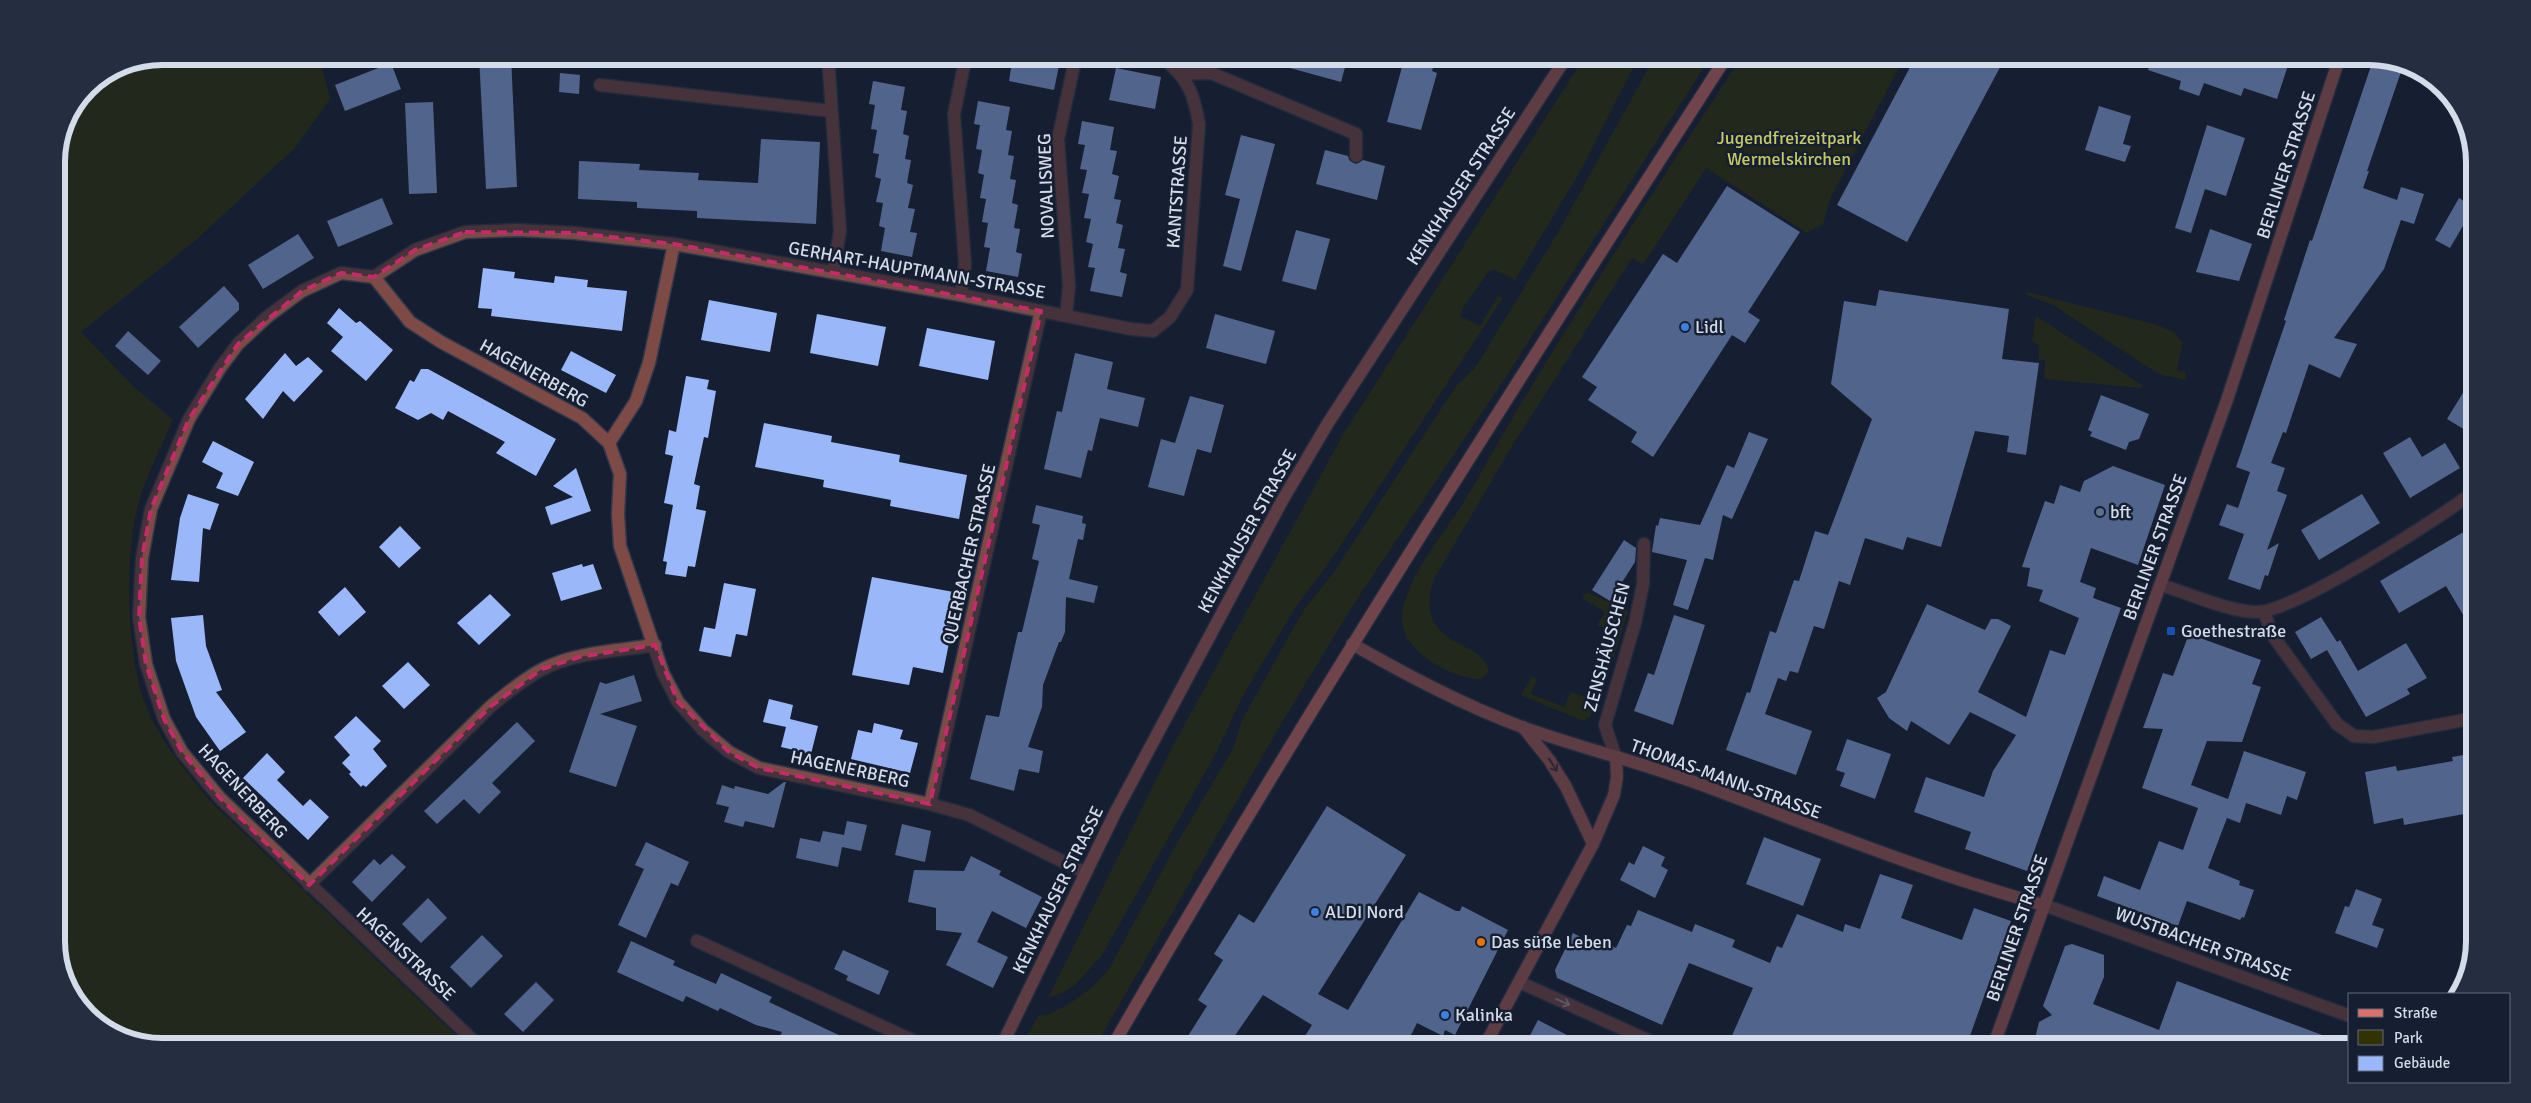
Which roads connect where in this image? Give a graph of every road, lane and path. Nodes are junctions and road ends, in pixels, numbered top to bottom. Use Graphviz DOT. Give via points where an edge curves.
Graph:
graph roads {
  1 [pos="828,65"];
  2 [pos="964,65"];
  3 [pos="1074,65"];
  4 [pos="1172,65"];
  5 [pos="1561,65"];
  6 [pos="1721,65"];
  7 [pos="2337,65"];
  8 [pos="1182,74"];
  9 [pos="600,85"];
  10 [pos="831,111"];
  11 [pos="1356,156"];
  12 [pos="674,244"];
  13 [pos="833,272"];
  14 [pos="374,277"];
  15 [pos="961,295"];
  16 [pos="1041,311"];
  17 [pos="1066,316"];
  18 [pos="1153,331"];
  19 [pos="609,443"];
  20 [pos="2466,497"];
  21 [pos="1644,544"];
  22 [pos="2161,585"];
  23 [pos="2264,612"];
  24 [pos="1352,644"];
  25 [pos="654,645"];
  26 [pos="2466,720"];
  27 [pos="1522,727"];
  28 [pos="1616,758"];
  29 [pos="930,804"];
  30 [pos="1593,844"];
  31 [pos="1086,873"];
  32 [pos="309,885"];
  33 [pos="2044,905"];
  34 [pos="697,941"];
  35 [pos="1519,982"];
  36 [pos="2348,1015"];
  37 [pos="470,1038"];
  38 [pos="907,1038"];
  39 [pos="1005,1038"];
  40 [pos="1117,1038"];
  41 [pos="1489,1038"];
  42 [pos="1643,1038"];
  43 [pos="1996,1038"];
  1 -- 10 [label="street"];
  2 -- 15 [label="street" via="954,114 965,264"];
  3 -- 17 [label="street, NOVALISWEG" via="1058,139 1069,286"];
  4 -- 8 [label="street, KANTSTRASSE"];
  5 -- 31 [label="main road, KENKHAUSER STRASSE" via="1312,448 1161,724"];
  6 -- 24 [label="main road"];
  7 -- 22 [label="main road, BERLINER STRASSE" via="2227,400"];
  8 -- 11 [label="street" via="1211,73 1356,134"];
  8 -- 18 [label="street, KANTSTRASSE" via="1195,100 1199,124 1187,290 1170,317"];
  9 -- 10 [label="street"];
  10 -- 13 [label="street" via="840,231"];
  12 -- 13 [label="street, GERHART-HAUPTMANN-STRASSE"];
  12 -- 14 [label="street, GERHART-HAUPTMANN-STRASSE" via="518,230 465,232 414,250"];
  12 -- 19 [label="street" via="649,363 636,401"];
  13 -- 15 [label="street, GERHART-HAUPTMANN-STRASSE"];
  14 -- 19 [label="street, HAGENERBERG" via="410,322 582,418"];
  14 -- 32 [label="street, HAGENERBERG" via="341,273 302,291 238,344 189,419 169,463 151,509 142,558 139,618 146,664 164,719 182,752 220,798"];
  15 -- 16 [label="street, GERHART-HAUPTMANN-STRASSE"];
  16 -- 17 [label="street, GERHART-HAUPTMANN-STRASSE"];
  16 -- 29 [label="street, QUERBACHER STRASSE"];
  17 -- 18 [label="street, GERHART-HAUPTMANN-STRASSE" via="1131,330"];
  19 -- 25 [label="street, HAGENERBERG" via="620,474 620,546"];
  20 -- 23 [label="street" via="2346,573 2306,595"];
  21 -- 28 [label="street, ZENSHÄUSCHEN" via="1643,584 1635,623 1605,725"];
  22 -- 23 [label="street" via="2245,611"];
  22 -- 33 [label="main road, BERLINER STRASSE"];
  23 -- 26 [label="street" via="2273,636 2328,713 2348,734 2373,737"];
  24 -- 27 [label="main road" via="1393,668"];
  24 -- 40 [label="main road" via="1197,899"];
  25 -- 29 [label="street, HAGENERBERG" via="663,673 678,702 729,752 759,768"];
  25 -- 32 [label="street" via="579,657 542,669 516,686 490,707"];
  27 -- 28 [label="main road"];
  27 -- 30 [label="main road, one-way" via="1554,767"];
  28 -- 30 [label="main road, THOMAS-MANN-STRASSE" via="1614,795"];
  28 -- 33 [label="main road, THOMAS-MANN-STRASSE" via="1701,785 1813,829 1994,892"];
  29 -- 31 [label="street, HAGENERBERG" via="968,815"];
  30 -- 35 [label="main road, THOMAS-MANN-STRASSE"];
  31 -- 39 [label="main road, KENKHAUSER STRASSE"];
  32 -- 37 [label="street, HAGENSTRASSE"];
  33 -- 36 [label="street, WUSTBACHER STRASSE"];
  33 -- 43 [label="main road, BERLINER STRASSE"];
  34 -- 38 [label="street"];
  35 -- 41 [label="main road, THOMAS-MANN-STRASSE"];
  35 -- 42 [label="street, one-way"];
}
